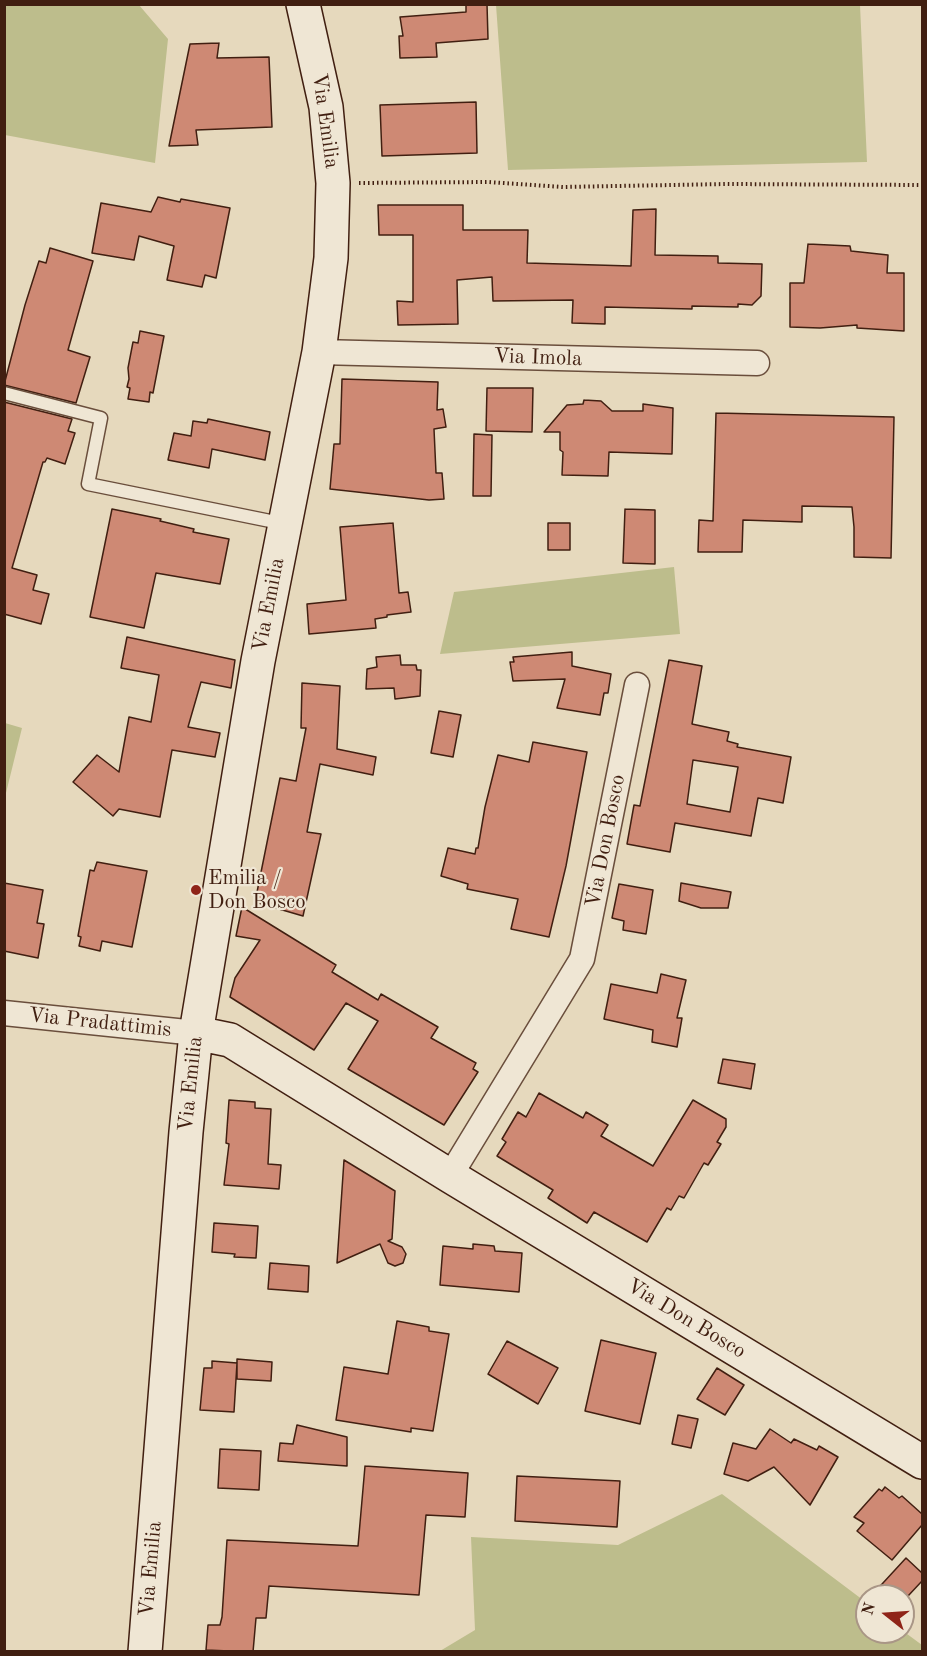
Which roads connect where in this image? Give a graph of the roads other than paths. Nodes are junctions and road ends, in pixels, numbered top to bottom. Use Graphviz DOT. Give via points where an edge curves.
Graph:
graph roads {
  1 [pos="303,4"];
  2 [pos="319,352"];
  3 [pos="757,363"];
  4 [pos="4,393"];
  5 [pos="286,524"];
  6 [pos="637,685"];
  7 [pos="4,1013"];
  8 [pos="196,1033"];
  9 [pos="450,1176"];
  10 [pos="922,1462"];
  11 [pos="145,1652"];
  1 -- 2 [label="street, Via Emilia" via="326,107 333,183 331,258"];
  2 -- 3 [label="street, Via Imola"];
  2 -- 5 [label="street, Via Emilia"];
  4 -- 5 [label="lane" via="101,418 88,484"];
  5 -- 8 [label="street, Via Emilia" via="240,759"];
  6 -- 9 [label="street, Via Don Bosco" via="582,959"];
  7 -- 8 [label="street, Via Pradattimis"];
  8 -- 9 [label="street, Via Don Bosco" via="230,1040"];
  8 -- 11 [label="street, Via Emilia"];
  9 -- 10 [label="street, Via Don Bosco"];
}
